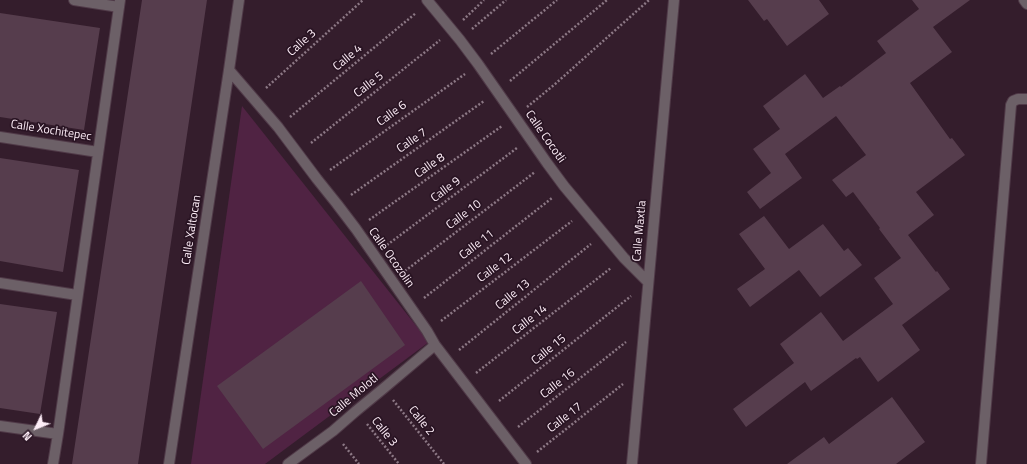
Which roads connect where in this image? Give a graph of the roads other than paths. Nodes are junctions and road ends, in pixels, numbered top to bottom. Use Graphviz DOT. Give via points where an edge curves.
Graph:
graph roads {
  1 [pos="74,0"];
  2 [pos="239,0"];
  3 [pos="674,0"];
  4 [pos="1024,0"];
  5 [pos="428,1"];
  6 [pos="119,3"];
  7 [pos="1027,4"];
  8 [pos="229,70"];
  9 [pos="1027,99"];
  10 [pos="0,137"];
  11 [pos="98,152"];
  12 [pos="648,282"];
  13 [pos="0,283"];
  14 [pos="77,295"];
  15 [pos="435,345"];
  16 [pos="0,426"];
  17 [pos="58,434"];
  18 [pos="525,463"];
  19 [pos="53,464"];
  20 [pos="169,464"];
  21 [pos="288,464"];
  22 [pos="632,464"];
  23 [pos="982,464"];
  1 -- 6 [label="street"];
  2 -- 8 [label="street, Calle Xaltocan"];
  3 -- 12 [label="street, Calle Maxtla"];
  4 -- 7 [label="street"];
  5 -- 12 [label="street, Calle Cocotli" via="478,64 564,186 624,258"];
  6 -- 11 [label="street"];
  8 -- 15 [label="street, Calle Ocozolin" via="278,127 356,229"];
  8 -- 20 [label="street, Calle Xaltocan"];
  9 -- 23 [label="street" via="1018,99 1011,105"];
  10 -- 11 [label="street, Calle Xochitepec"];
  11 -- 14 [label="street"];
  12 -- 22 [label="street, Calle Maxtla"];
  13 -- 14 [label="street"];
  14 -- 17 [label="street"];
  15 -- 18 [label="street, Calle Ocozolin"];
  15 -- 21 [label="street, Calle Molotl" via="333,431"];
  16 -- 17 [label="street"];
  17 -- 19 [label="street"];
}
